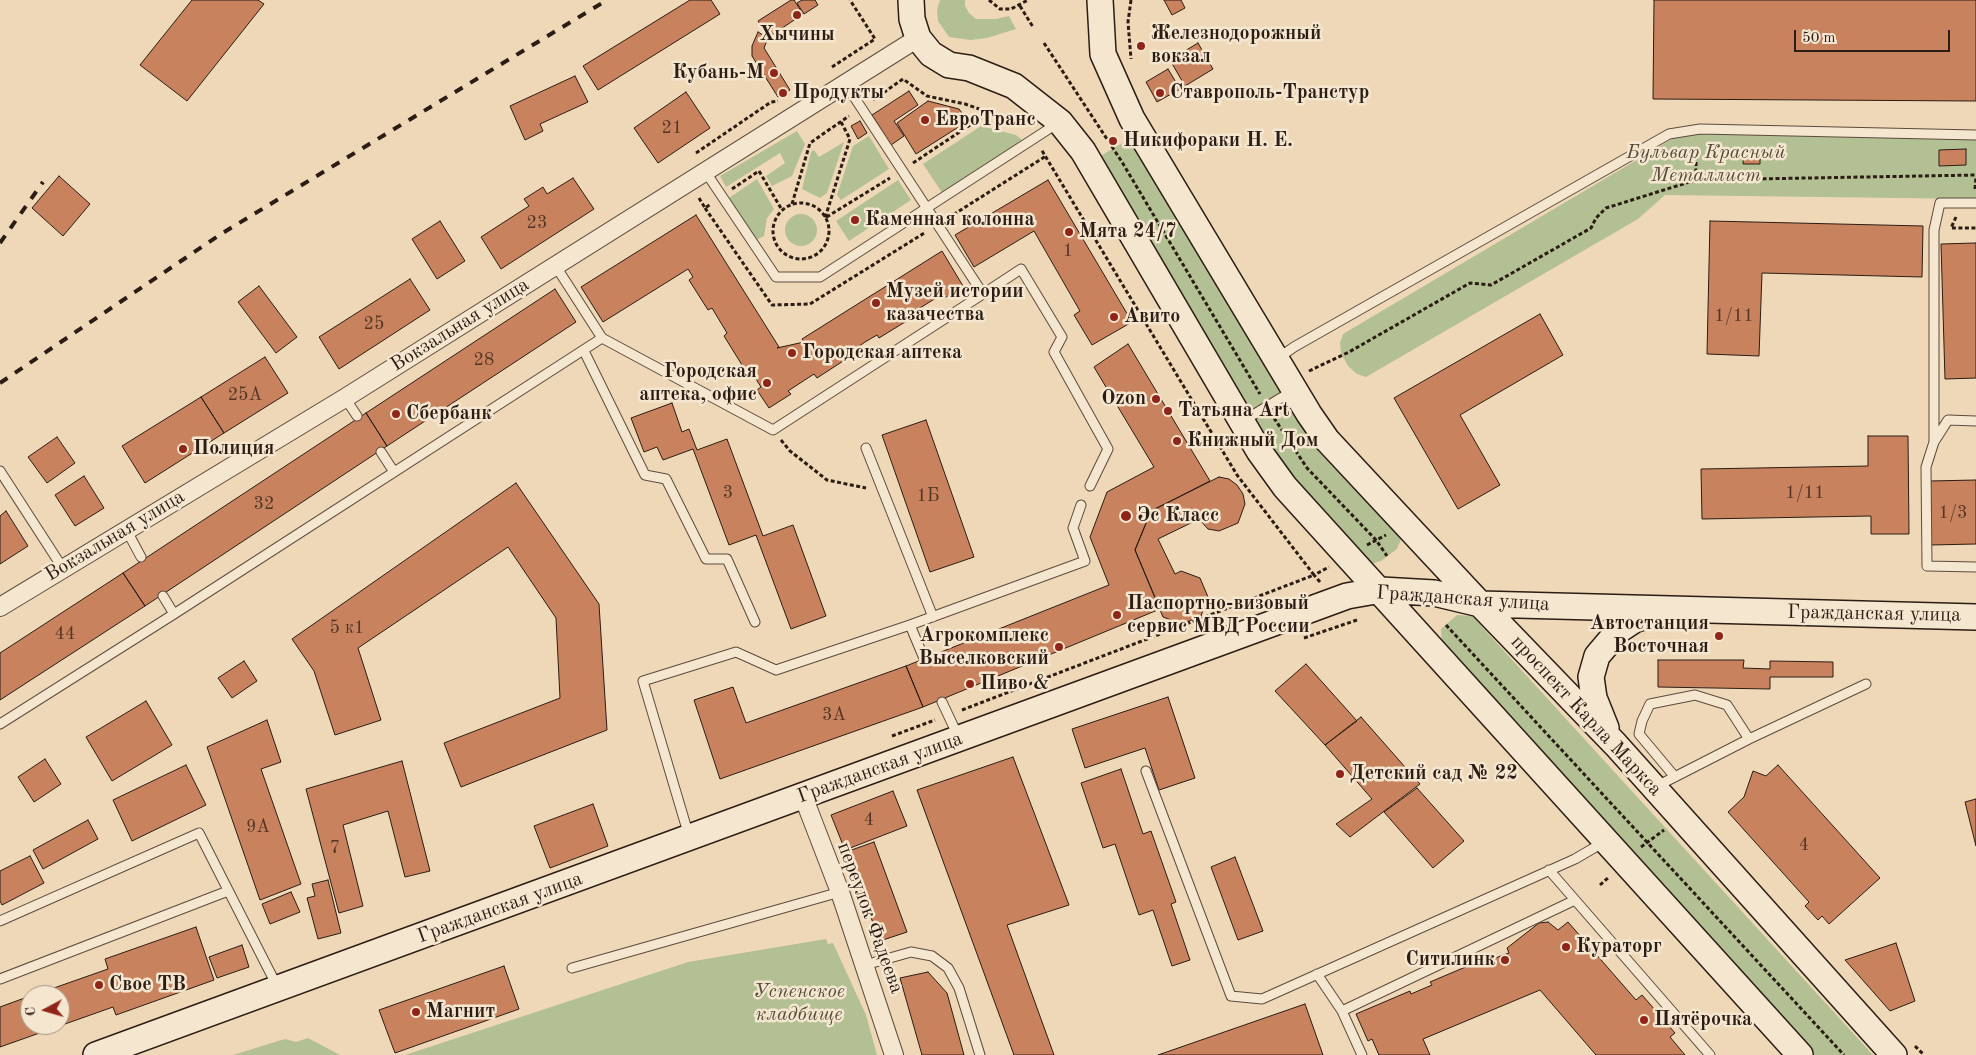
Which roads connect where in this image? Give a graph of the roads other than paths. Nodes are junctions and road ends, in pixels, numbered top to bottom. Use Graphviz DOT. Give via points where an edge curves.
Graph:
graph roads {
  1 [pos="911,0"];
  2 [pos="1100,0"];
  3 [pos="918,38"];
  4 [pos="844,83"];
  5 [pos="1060,122"];
  6 [pos="1976,135"];
  7 [pos="704,171"];
  8 [pos="1976,203"];
  9 [pos="929,208"];
  10 [pos="555,265"];
  11 [pos="983,294"];
  12 [pos="602,338"];
  13 [pos="584,351"];
  14 [pos="1285,354"];
  15 [pos="1305,380"];
  16 [pos="345,398"];
  17 [pos="357,416"];
  18 [pos="1976,421"];
  19 [pos="1242,422"];
  20 [pos="1934,442"];
  21 [pos="866,448"];
  22 [pos="381,452"];
  23 [pos="0,471"];
  24 [pos="394,472"];
  25 [pos="1090,486"];
  26 [pos="1080,504"];
  27 [pos="126,529"];
  28 [pos="141,557"];
  29 [pos="62,567"];
  30 [pos="1976,567"];
  31 [pos="1381,590"];
  32 [pos="164,596"];
  33 [pos="1480,604"];
  34 [pos="0,607"];
  35 [pos="1682,608"];
  36 [pos="174,614"];
  37 [pos="1976,617"];
  38 [pos="933,618"];
  39 [pos="755,622"];
  40 [pos="910,625"];
  41 [pos="923,656"];
  42 [pos="1866,684"];
  43 [pos="942,702"];
  44 [pos="0,724"];
  45 [pos="960,738"];
  46 [pos="1749,739"];
  47 [pos="1616,745"];
  48 [pos="1146,771"];
  49 [pos="1664,782"];
  50 [pos="803,796"];
  51 [pos="690,838"];
  52 [pos="1607,841"];
  53 [pos="1549,870"];
  54 [pos="228,891"];
  55 [pos="840,892"];
  56 [pos="1575,900"];
  57 [pos="0,921"];
  58 [pos="865,965"];
  59 [pos="572,968"];
  60 [pos="1317,974"];
  61 [pos="0,980"];
  62 [pos="278,989"];
  63 [pos="1342,1011"];
  64 [pos="96,1055"];
  65 [pos="894,1055"];
  66 [pos="980,1055"];
  67 [pos="1362,1055"];
  68 [pos="1710,1055"];
  69 [pos="1800,1055"];
  70 [pos="1894,1055"];
  1 -- 3 [label="main road"];
  2 -- 14 [label="main road, проспект Карла Маркса" via="1103,54 1132,119"];
  3 -- 4 [label="street, Вокзальная улица"];
  3 -- 5 [label="main road" via="931,54 949,65 969,68 1014,86"];
  4 -- 7 [label="street, Вокзальная улица"];
  4 -- 9 [label="lane"];
  5 -- 9 [label="lane"];
  5 -- 19 [label="main road" via="1084,151"];
  6 -- 14 [label="lane" via="1700,128 1668,134"];
  7 -- 9 [label="lane" via="776,277 820,277"];
  7 -- 10 [label="street, Вокзальная улица"];
  8 -- 20 [label="lane" via="1940,203 1934,230"];
  9 -- 11 [label="lane"];
  10 -- 12 [label="lane"];
  10 -- 16 [label="street, Вокзальная улица"];
  11 -- 12 [label="lane" via="772,430"];
  11 -- 25 [label="lane" via="1021,269 1062,337 1054,352 1108,449"];
  12 -- 13 [label="lane"];
  13 -- 24 [label="lane"];
  13 -- 39 [label="lane" via="645,475 666,479 706,559 727,559"];
  14 -- 15 [label="main road, проспект Карла Маркса"];
  15 -- 19 [label="lane"];
  15 -- 33 [label="main road, проспект Карла Маркса" via="1327,440"];
  16 -- 17 [label="lane"];
  16 -- 27 [label="street, Вокзальная улица"];
  18 -- 20 [label="lane" via="1948,420"];
  19 -- 31 [label="main road" via="1286,487"];
  20 -- 30 [label="lane" via="1926,467 1926,566"];
  21 -- 38 [label="lane"];
  22 -- 24 [label="lane"];
  23 -- 29 [label="lane"];
  24 -- 36 [label="lane"];
  26 -- 38 [label="lane" via="1073,528 1085,561"];
  27 -- 28 [label="lane"];
  27 -- 29 [label="street, Вокзальная улица"];
  29 -- 34 [label="street, Вокзальная улица"];
  31 -- 33 [label="main road, Гражданская улица" via="1434,593"];
  31 -- 45 [label="main road, Гражданская улица" via="1336,599"];
  31 -- 52 [label="main road"];
  32 -- 36 [label="lane"];
  33 -- 35 [label="main road, Гражданская улица"];
  33 -- 47 [label="main road, проспект Карла Маркса"];
  35 -- 37 [label="main road, Гражданская улица"];
  35 -- 47 [label="main road, Гражданская улица" via="1634,620 1619,630 1597,656 1591,677 1594,698 1600,717"];
  36 -- 44 [label="lane"];
  38 -- 40 [label="lane"];
  40 -- 41 [label="lane"];
  40 -- 51 [label="lane" via="776,670 736,652 643,681"];
  42 -- 46 [label="lane"];
  43 -- 45 [label="lane"];
  45 -- 50 [label="main road, Гражданская улица"];
  46 -- 49 [label="lane"];
  46 -- 49 [label="lane" via="1727,705 1695,695 1650,704 1639,734"];
  47 -- 49 [label="main road, проспект Карла Маркса"];
  48 -- 60 [label="lane" via="1230,996 1262,999"];
  49 -- 70 [label="main road, проспект Карла Маркса" via="1681,818"];
  50 -- 51 [label="main road, Гражданская улица"];
  50 -- 55 [label="street, переулок Фадеева"];
  51 -- 62 [label="main road, Гражданская улица"];
  52 -- 53 [label="lane"];
  52 -- 69 [label="main road"];
  53 -- 56 [label="lane"];
  53 -- 60 [label="lane"];
  54 -- 57 [label="lane" via="199,833"];
  54 -- 61 [label="lane"];
  54 -- 62 [label="lane"];
  55 -- 58 [label="street, переулок Фадеева"];
  55 -- 59 [label="lane"];
  56 -- 63 [label="lane"];
  56 -- 68 [label="lane"];
  58 -- 65 [label="street, переулок Фадеева"];
  58 -- 66 [label="lane" via="911,952 932,956 948,968 959,988"];
  60 -- 63 [label="lane"];
  62 -- 64 [label="main road, Гражданская улица"];
  63 -- 67 [label="lane"];
}
